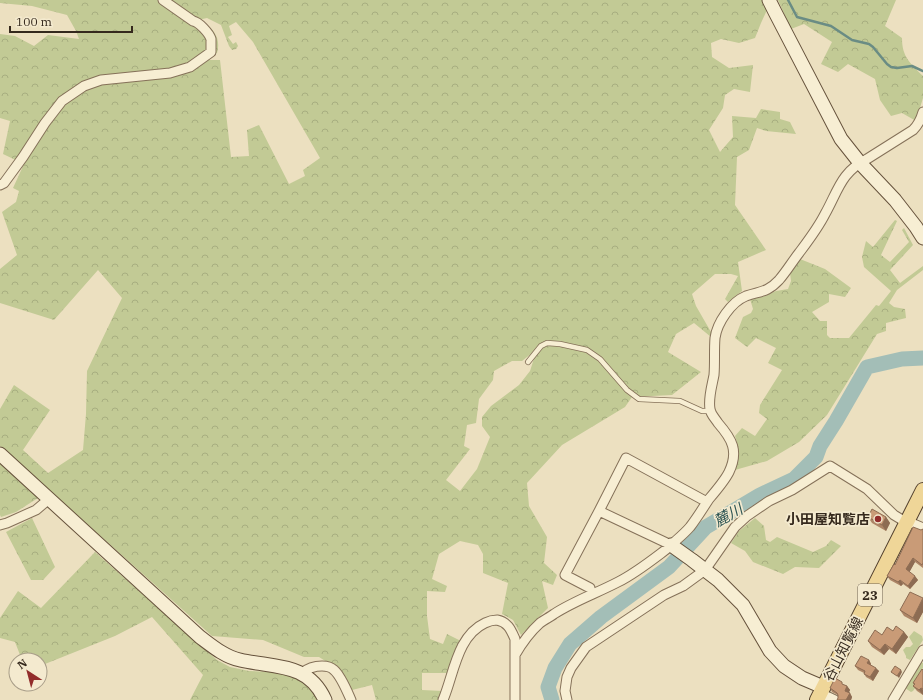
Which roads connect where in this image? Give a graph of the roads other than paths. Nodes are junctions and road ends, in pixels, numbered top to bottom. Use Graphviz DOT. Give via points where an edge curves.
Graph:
graph roads {
  1 [pos="163,0"];
  2 [pos="769,0"];
  3 [pos="923,112"];
  4 [pos="860,163"];
  5 [pos="0,185"];
  6 [pos="923,238"];
  7 [pos="528,362"];
  8 [pos="710,411"];
  9 [pos="0,454"];
  10 [pos="923,490"];
  11 [pos="49,499"];
  12 [pos="707,502"];
  13 [pos="599,511"];
  14 [pos="907,522"];
  15 [pos="0,526"];
  16 [pos="923,528"];
  17 [pos="672,547"];
  18 [pos="705,570"];
  19 [pos="590,588"];
  20 [pos="923,650"];
  21 [pos="515,655"];
  22 [pos="302,673"];
  23 [pos="820,693"];
  24 [pos="325,700"];
  25 [pos="352,700"];
  26 [pos="443,700"];
  27 [pos="515,700"];
  28 [pos="567,700"];
  29 [pos="835,700"];
  30 [pos="893,700"];
  1 -- 5 [label="street" via="208,33 211,39 211,52 190,67 170,74 101,80 84,86 62,101 24,157"];
  2 -- 4 [label="street" via="841,139"];
  3 -- 4 [label="street" via="913,130"];
  4 -- 6 [label="street" via="895,200"];
  4 -- 8 [label="street" via="840,185 826,214 778,281 771,288 745,297 729,308 715,336"];
  7 -- 8 [label="lane" via="541,346 547,343 587,350 600,359 627,390 639,399 680,401 702,411"];
  8 -- 12 [label="street" via="732,442 733,458 729,473"];
  9 -- 11 [label="street"];
  10 -- 14 [label="main road, 谷山知覧線 / 23"];
  11 -- 15 [label="street" via="36,510"];
  11 -- 22 [label="street" via="214,648 240,660 288,668"];
  12 -- 13 [label="street" via="626,458"];
  12 -- 17 [label="street" via="692,525"];
  13 -- 17 [label="street"];
  13 -- 19 [label="street" via="565,575"];
  14 -- 16 [label="street"];
  14 -- 18 [label="street" via="894,516 867,489 830,466 747,516 735,527"];
  14 -- 23 [label="main road, 谷山知覧線 / 23"];
  17 -- 18 [label="street"];
  17 -- 21 [label="street" via="618,582 563,608 541,622"];
  18 -- 23 [label="street" via="743,605 770,651 784,666"];
  18 -- 28 [label="street" via="586,647 567,677"];
  20 -- 30 [label="street"];
  21 -- 26 [label="street" via="515,639 508,625 496,620 480,625 472,631 462,647"];
  21 -- 27 [label="street"];
  22 -- 24 [label="street" via="316,684"];
  22 -- 25 [label="street" via="316,666 333,668"];
  23 -- 29 [label="street"];
}
